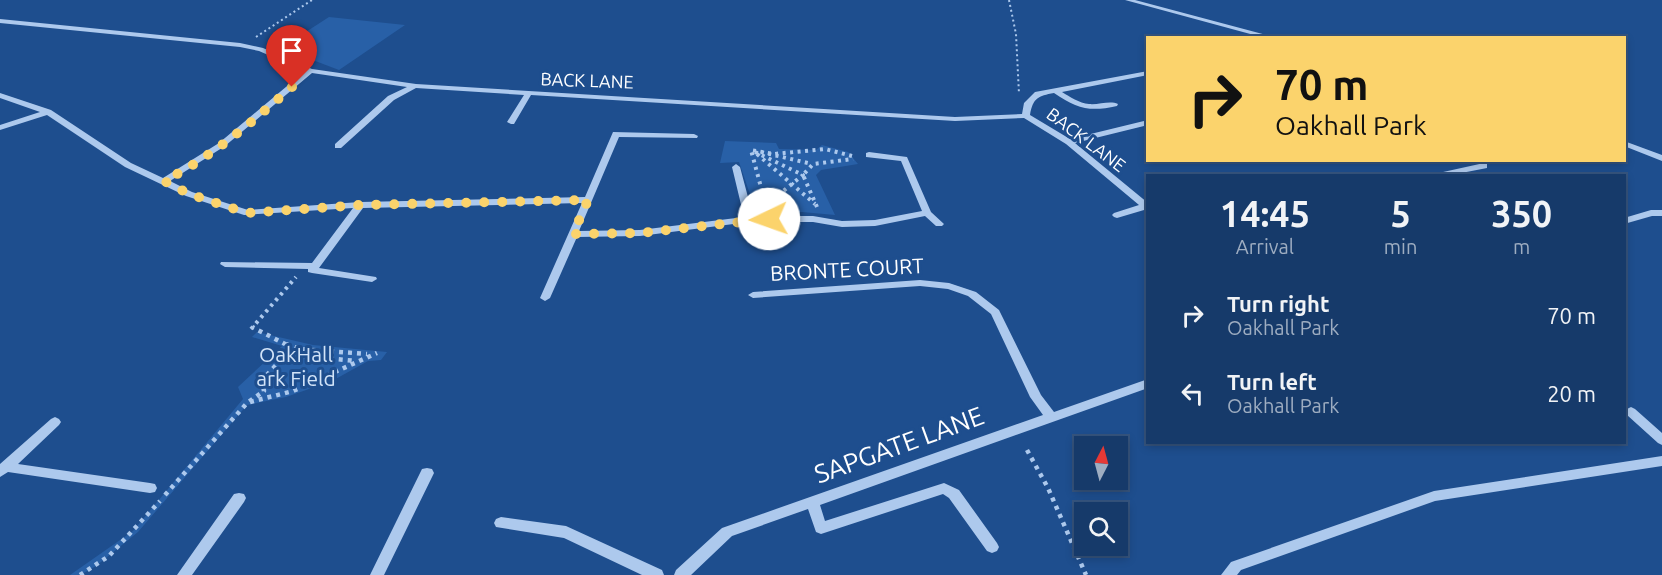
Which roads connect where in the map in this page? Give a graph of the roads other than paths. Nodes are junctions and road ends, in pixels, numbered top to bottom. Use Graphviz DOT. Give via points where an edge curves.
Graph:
graph roads {
  1 [pos="1128,0"];
  2 [pos="0,21"];
  3 [pos="1267,36"];
  4 [pos="310,71"];
  5 [pos="1146,72"];
  6 [pos="416,86"];
  7 [pos="1057,92"];
  8 [pos="529,93"];
  9 [pos="0,95"];
  10 [pos="1114,104"];
  11 [pos="48,112"];
  12 [pos="1026,116"];
  13 [pos="511,122"];
  14 [pos="1146,123"];
  15 [pos="0,128"];
  16 [pos="694,136"];
  17 [pos="1070,142"];
  18 [pos="1626,144"];
  19 [pos="338,146"];
  20 [pos="869,155"];
  21 [pos="1662,158"];
  22 [pos="1484,166"];
  23 [pos="736,167"];
  24 [pos="1440,174"];
  25 [pos="164,181"];
  26 [pos="588,200"];
  27 [pos="360,205"];
  28 [pos="1146,206"];
  29 [pos="1146,207"];
  30 [pos="927,213"];
  31 [pos="1662,213"];
  32 [pos="1118,215"];
  33 [pos="749,219"];
  34 [pos="1626,220"];
  35 [pos="939,224"];
  36 [pos="573,234"];
  37 [pos="225,264"];
  38 [pos="315,266"];
  39 [pos="372,279"];
  40 [pos="753,295"];
  41 [pos="545,298"];
  42 [pos="1146,384"];
  43 [pos="1631,412"];
  44 [pos="1052,417"];
  45 [pos="55,422"];
  46 [pos="1662,440"];
  47 [pos="1662,461"];
  48 [pos="3,470"];
  49 [pos="427,473"];
  50 [pos="150,488"];
  51 [pos="239,498"];
  52 [pos="812,502"];
  53 [pos="501,523"];
  54 [pos="992,547"];
  55 [pos="184,575"];
  56 [pos="377,575"];
  57 [pos="657,575"];
  58 [pos="681,575"];
  59 [pos="1228,575"];
  1 -- 3 [label="street"];
  2 -- 4 [label="street, BACK LANE" via="240,45"];
  4 -- 6 [label="street, BACK LANE"];
  4 -- 25 [label="street" via="240,133 194,166"];
  5 -- 7 [label="street"];
  6 -- 8 [label="street, BACK LANE"];
  6 -- 19 [label="street" via="391,98"];
  7 -- 10 [label="street" via="1081,108"];
  7 -- 12 [label="street" via="1038,94 1028,103"];
  8 -- 12 [label="street, BACK LANE" via="955,119"];
  8 -- 13 [label="street"];
  9 -- 11 [label="street"];
  11 -- 15 [label="street"];
  11 -- 25 [label="street" via="128,165"];
  12 -- 17 [label="street, BACK LANE"];
  14 -- 17 [label="street"];
  16 -- 26 [label="street" via="616,134"];
  17 -- 28 [label="street, BACK LANE"];
  18 -- 21 [label="street"];
  20 -- 30 [label="street" via="904,159"];
  22 -- 24 [label="street"];
  23 -- 33 [label="street"];
  25 -- 27 [label="street" via="189,194 247,213"];
  26 -- 27 [label="street"];
  26 -- 36 [label="street"];
  27 -- 38 [label="street"];
  29 -- 32 [label="street"];
  30 -- 33 [label="street" via="875,223"];
  30 -- 35 [label="street"];
  31 -- 34 [label="street"];
  33 -- 36 [label="street" via="640,233"];
  36 -- 41 [label="street"];
  37 -- 38 [label="street"];
  38 -- 39 [label="street" via="312,270"];
  40 -- 44 [label="street, BRONTE COURT" via="920,284 949,286 972,294 996,312 1036,397"];
  42 -- 44 [label="street, SAPGATE LANE"];
  43 -- 46 [label="street"];
  44 -- 52 [label="street, SAPGATE LANE"];
  45 -- 48 [label="street"];
  47 -- 59 [label="street" via="1434,496 1236,566"];
  48 -- 50 [label="street"];
  49 -- 56 [label="street"];
  51 -- 55 [label="street"];
  52 -- 54 [label="street" via="821,528 944,488 954,494"];
  52 -- 58 [label="street, SAPGATE LANE" via="727,532"];
  53 -- 57 [label="street" via="566,532"];
}
